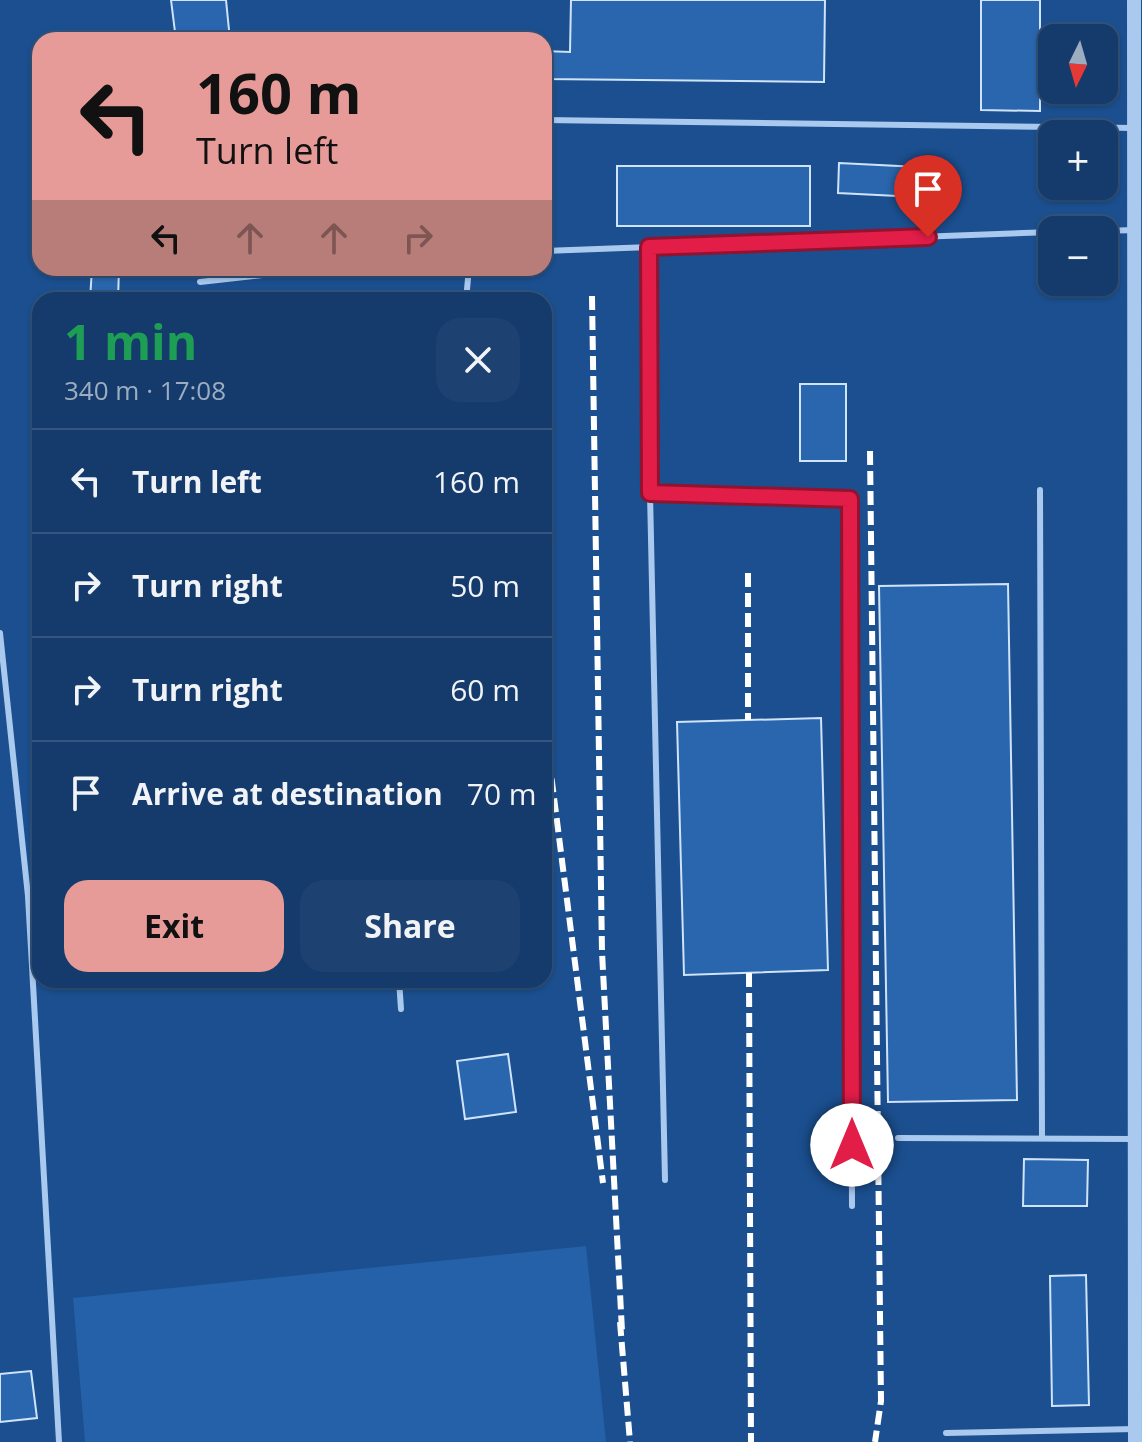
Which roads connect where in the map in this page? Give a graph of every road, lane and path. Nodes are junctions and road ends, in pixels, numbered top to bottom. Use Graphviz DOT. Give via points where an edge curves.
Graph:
graph roads {
  1 [pos="1134,0"];
  2 [pos="1138,26"];
  3 [pos="552,120"];
  4 [pos="1134,128"];
  5 [pos="1134,230"];
  6 [pos="1118,231"];
  7 [pos="1038,233"];
  8 [pos="649,247"];
  9 [pos="552,251"];
  10 [pos="254,276"];
  11 [pos="200,282"];
  12 [pos="1040,490"];
  13 [pos="650,493"];
  14 [pos="0,633"];
  15 [pos="32,966"];
  16 [pos="33,988"];
  17 [pos="400,988"];
  18 [pos="401,1009"];
  19 [pos="898,1138"];
  20 [pos="1042,1138"];
  21 [pos="1134,1139"];
  22 [pos="665,1180"];
  23 [pos="852,1206"];
  24 [pos="946,1433"];
  25 [pos="1135,1436"];
  26 [pos="59,1442"];
  1 -- 2 [label="street"];
  2 -- 4 [label="street"];
  3 -- 4 [label="lane"];
  4 -- 5 [label="street"];
  5 -- 6 [label="lane"];
  5 -- 21 [label="street"];
  7 -- 8 [label="lane"];
  8 -- 9 [label="lane"];
  8 -- 13 [label="lane"];
  10 -- 11 [label="lane"];
  12 -- 20 [label="lane"];
  13 -- 22 [label="lane"];
  13 -- 23 [label="lane" via="850,499"];
  14 -- 15 [label="lane"];
  16 -- 26 [label="lane"];
  17 -- 18 [label="lane"];
  19 -- 20 [label="lane"];
  20 -- 21 [label="lane"];
  21 -- 25 [label="street"];
  24 -- 25 [label="lane"];
}
